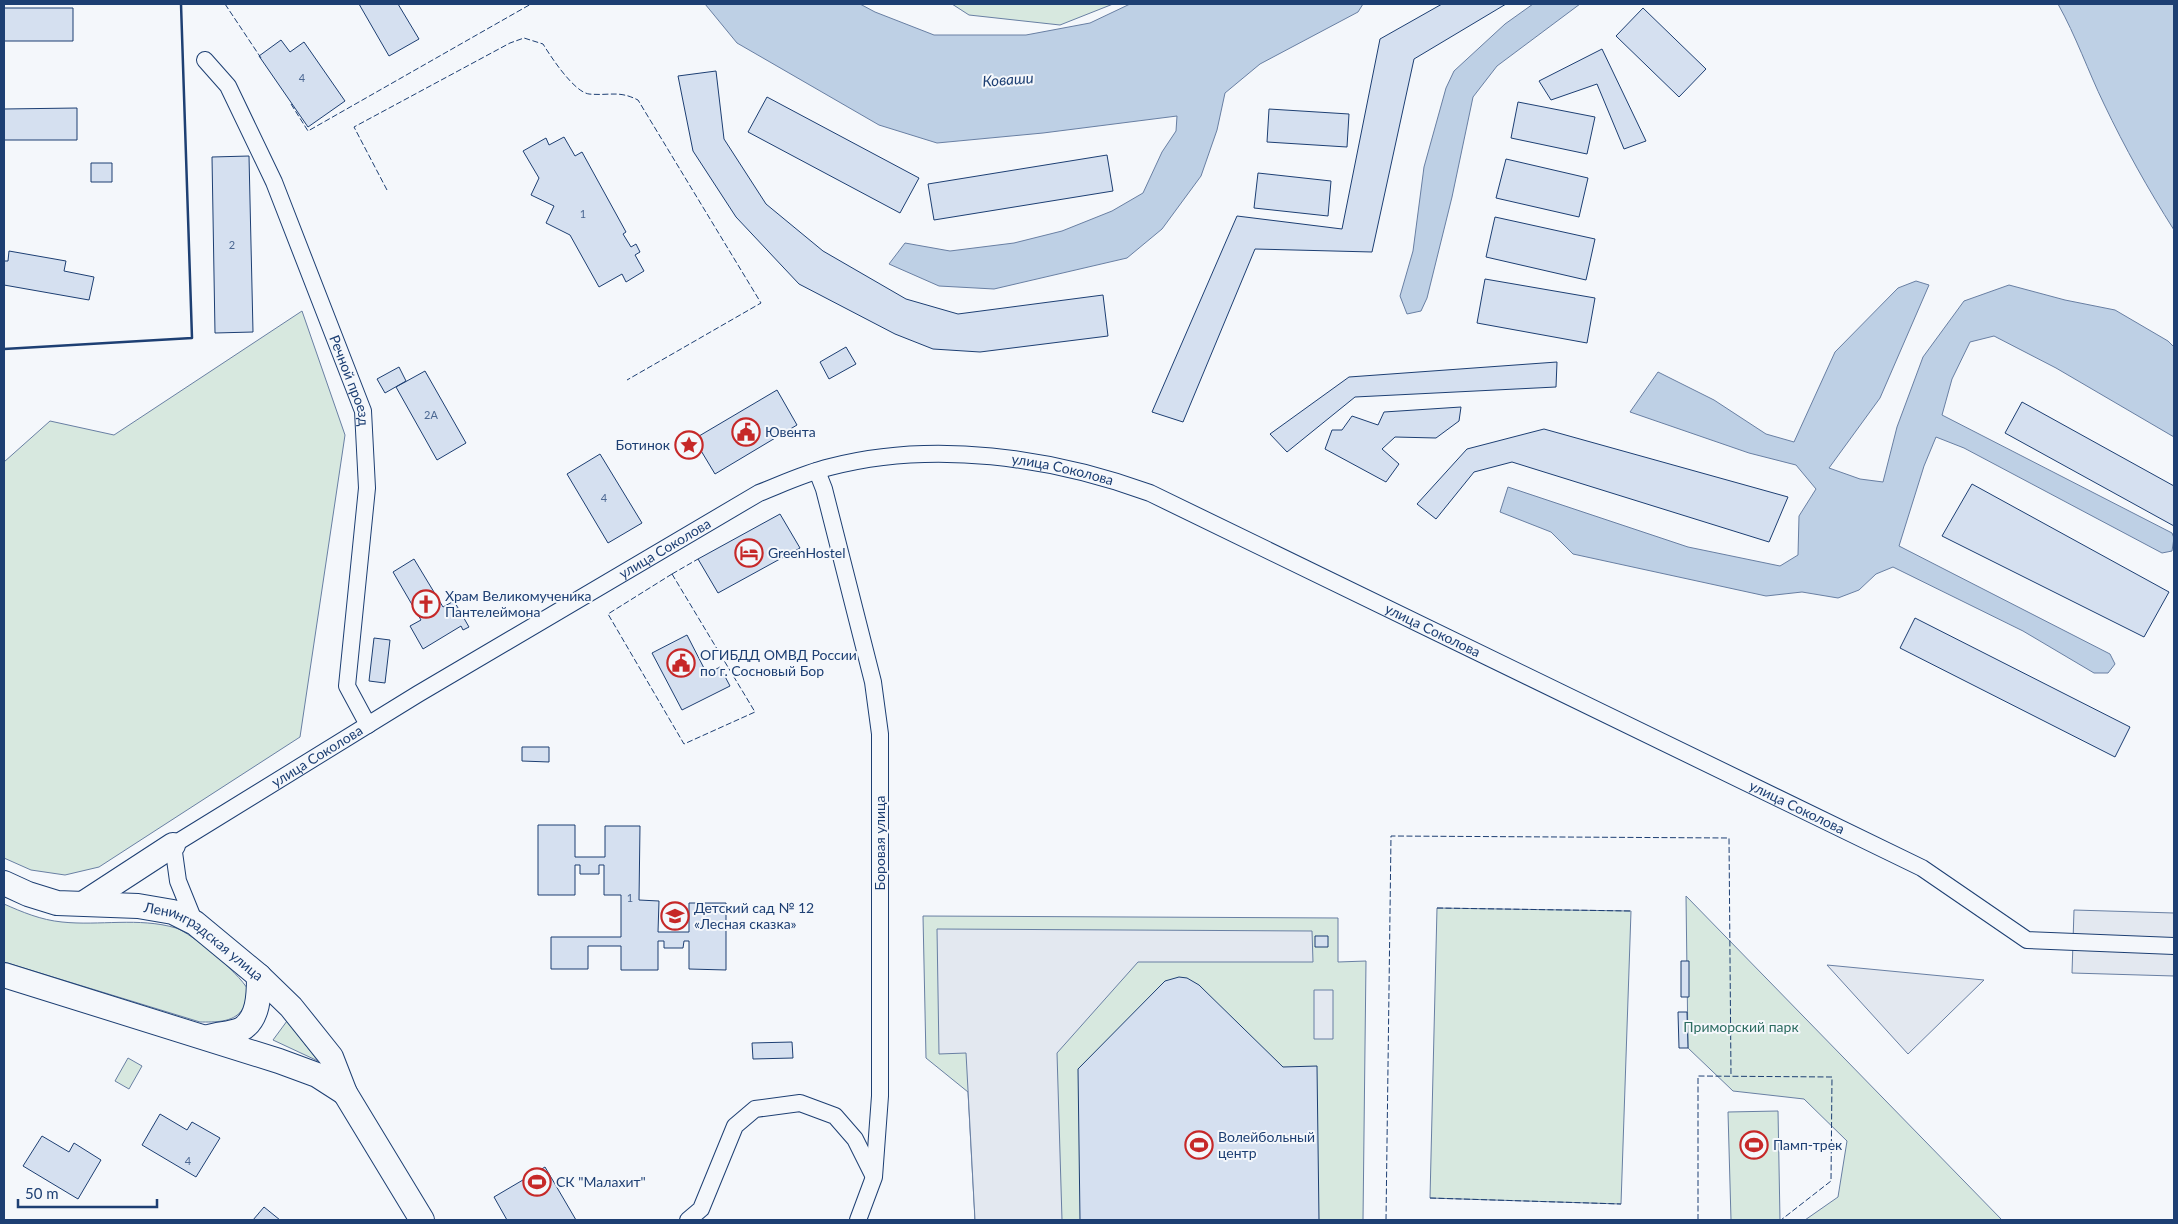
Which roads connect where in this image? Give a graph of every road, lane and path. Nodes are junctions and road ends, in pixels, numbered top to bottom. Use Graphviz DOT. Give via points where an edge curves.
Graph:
graph roads {
  1 [pos="205,60"];
  2 [pos="818,471"];
  3 [pos="368,724"];
  4 [pos="173,845"];
  5 [pos="4,883"];
  6 [pos="84,904"];
  7 [pos="195,923"];
  8 [pos="2174,946"];
  9 [pos="4,975"];
  10 [pos="259,976"];
  11 [pos="207,1037"];
  12 [pos="345,1093"];
  13 [pos="874,1178"];
  14 [pos="422,1220"];
  15 [pos="688,1220"];
  16 [pos="858,1220"];
  1 -- 3 [label="street, Речной проезд" via="228,86 274,182 364,411 367,488 347,686"];
  2 -- 3 [label="street, улица Соколова" via="758,493"];
  2 -- 8 [label="street, улица Соколова" via="882,456 969,454 1035,461 1109,478 1150,493 1922,868 2027,940"];
  2 -- 13 [label="street, Боровая улица" via="873,682 880,734 880,1096"];
  3 -- 4 [label="street, улица Соколова"];
  4 -- 6 [label="main road"];
  4 -- 7 [label="street" via="178,881"];
  5 -- 6 [label="main road, Ленинградская улица" via="57,903"];
  6 -- 7 [label="main road, Ленинградская улица" via="138,906 173,912"];
  7 -- 10 [label="main road, Ленинградская улица"];
  9 -- 11 [label="main road, Ленинградская улица"];
  10 -- 11 [label="main road" via="259,998 253,1016 241,1030"];
  10 -- 12 [label="main road, Ленинградская улица" via="291,1007 331,1057"];
  11 -- 12 [label="main road, Ленинградская улица" via="317,1075"];
  12 -- 14 [label="main road, Ленинградская улица"];
  13 -- 15 [label="street" via="855,1139 835,1116 800,1102 755,1109 735,1126 701,1209"];
  13 -- 16 [label="street, Боровая улица"];
}
